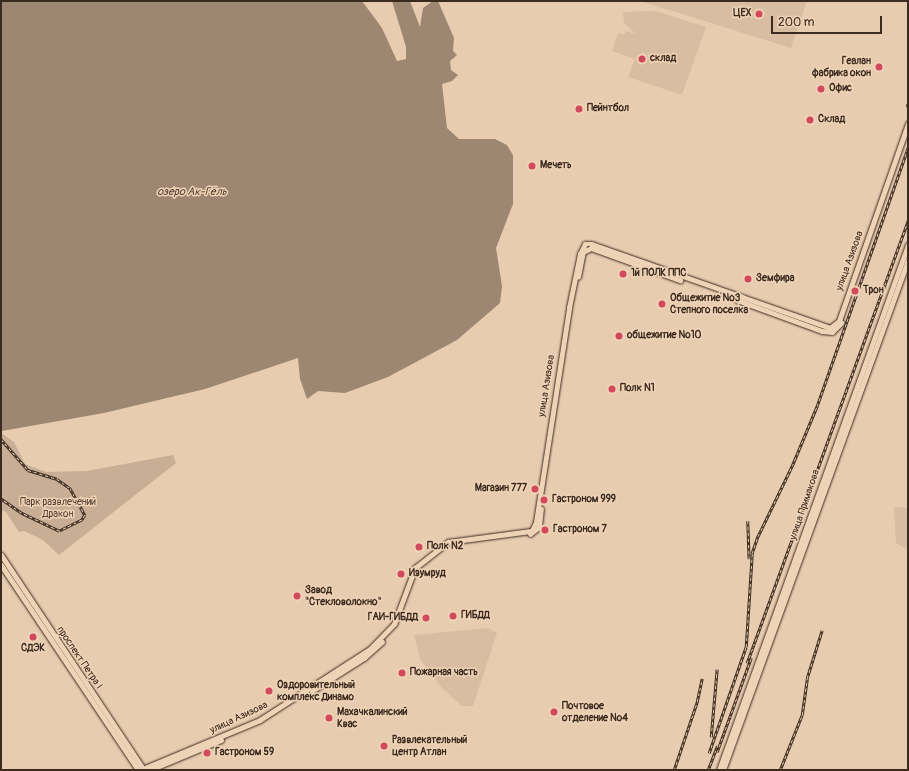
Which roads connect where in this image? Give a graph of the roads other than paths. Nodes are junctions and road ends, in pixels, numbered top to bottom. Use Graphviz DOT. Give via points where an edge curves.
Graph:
graph roads {
  1 [pos="908,124"];
  2 [pos="908,133"];
  3 [pos="908,245"];
  4 [pos="908,260"];
  5 [pos="1,555"];
  6 [pos="1,565"];
  7 [pos="141,770"];
  8 [pos="150,770"];
  9 [pos="719,770"];
  10 [pos="723,770"];
  1 -- 7 [label="main road, улица Азизова" via="839,321 830,328 592,244 585,244 580,254 569,308 536,522 532,531 448,542 415,568 394,624 370,649 260,720"];
  2 -- 8 [label="main road, улица Азизова" via="841,322 832,332 822,331 594,249 585,249 562,367 537,531 533,534 448,545 415,572 395,628 364,658 261,723"];
  3 -- 9 [label="main road, улица Примакова"];
  4 -- 10 [label="main road, улица Примакова"];
  5 -- 7 [label="main road, проспект Петра I"];
  6 -- 7 [label="main road, проспект Петра I"];
}
